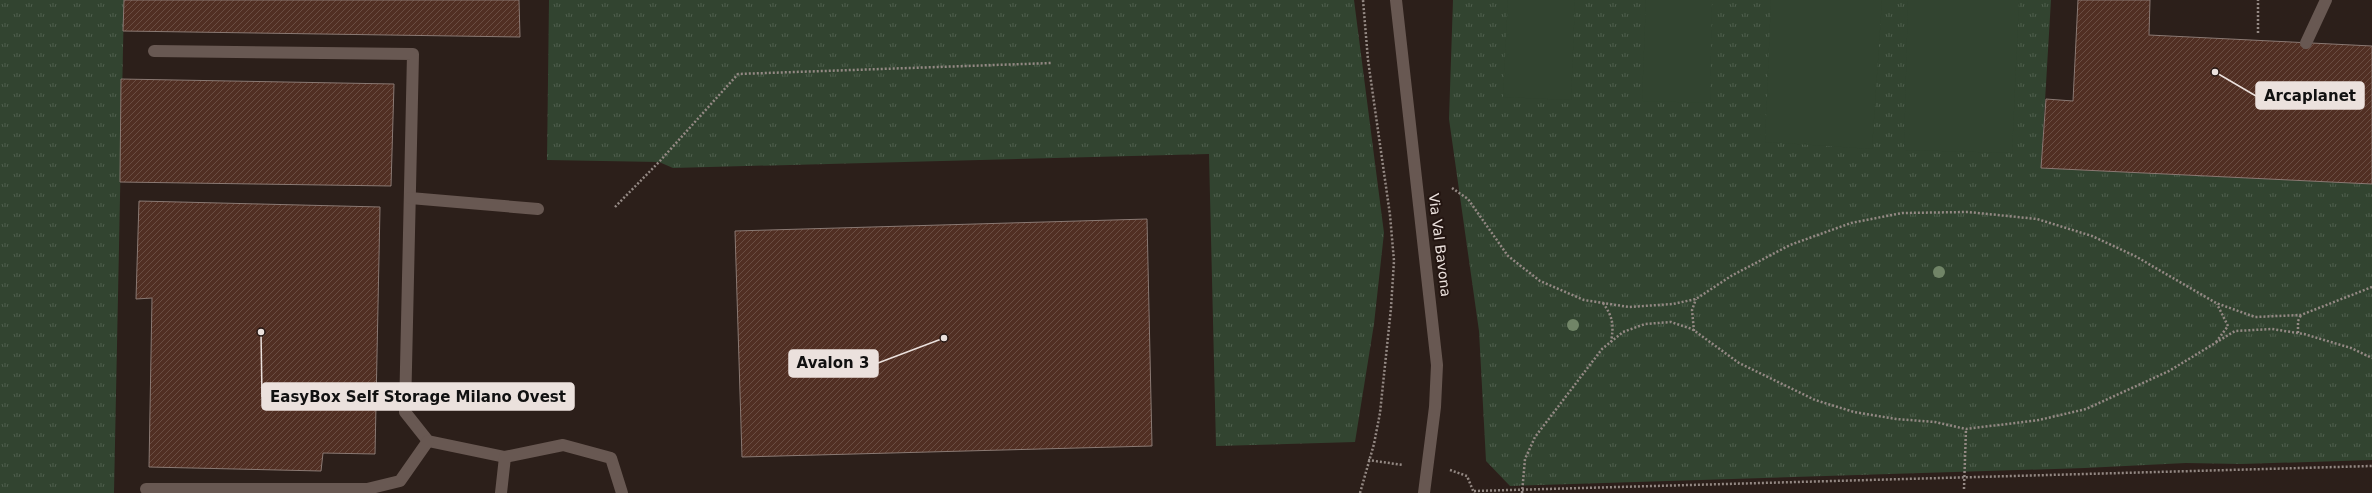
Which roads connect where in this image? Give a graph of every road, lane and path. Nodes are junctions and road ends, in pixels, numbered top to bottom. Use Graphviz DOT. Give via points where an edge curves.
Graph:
graph roads {
  1 [pos="1363,0"];
  2 [pos="1396,0"];
  3 [pos="2258,0"];
  4 [pos="2326,0"];
  5 [pos="2258,33"];
  6 [pos="2306,43"];
  7 [pos="154,51"];
  8 [pos="1052,63"];
  9 [pos="1452,188"];
  10 [pos="410,198"];
  11 [pos="615,207"];
  12 [pos="538,209"];
  13 [pos="2372,287"];
  14 [pos="1696,299"];
  15 [pos="1603,303"];
  16 [pos="2216,303"];
  17 [pos="2301,315"];
  18 [pos="1694,331"];
  19 [pos="2298,333"];
  20 [pos="1611,343"];
  21 [pos="2215,344"];
  22 [pos="2372,358"];
  23 [pos="1966,429"];
  24 [pos="428,441"];
  25 [pos="505,457"];
  26 [pos="2372,466"];
  27 [pos="1453,470"];
  28 [pos="1964,478"];
  29 [pos="146,489"];
  30 [pos="1964,489"];
  31 [pos="1474,492"];
  32 [pos="1522,492"];
  33 [pos="501,493"];
  34 [pos="622,493"];
  35 [pos="1360,493"];
  36 [pos="1424,493"];
  1 -- 35 [label="path" via="1368,60 1394,261 1381,399 1374,444"];
  2 -- 36 [label="street, Via Val Bavona" via="1437,365 1435,407"];
  3 -- 5 [label="path"];
  4 -- 6 [label="street"];
  7 -- 10 [label="street" via="413,54"];
  8 -- 11 [label="path" via="738,74"];
  9 -- 15 [label="path" via="1468,199 1508,256 1540,281 1584,300"];
  10 -- 12 [label="street"];
  10 -- 24 [label="street" via="406,412"];
  13 -- 17 [label="path"];
  14 -- 15 [label="path" via="1673,304 1629,307"];
  14 -- 16 [label="path" via="1731,276 1790,245 1851,223 1902,213 1968,212 2037,219 2092,236 2136,256"];
  14 -- 18 [label="path" via="1691,319"];
  15 -- 20 [label="path" via="1611,314 1614,326"];
  16 -- 17 [label="path" via="2255,317"];
  16 -- 21 [label="path" via="2228,326"];
  17 -- 19 [label="path"];
  18 -- 20 [label="path" via="1670,322 1645,324 1623,332"];
  18 -- 23 [label="path" via="1739,363 1815,400 1854,412 1935,422"];
  19 -- 21 [label="path" via="2272,329 2235,331"];
  19 -- 22 [label="path" via="2351,348"];
  20 -- 32 [label="path" via="1602,350 1535,437 1525,459"];
  21 -- 23 [label="path" via="2169,371 2086,409 2039,420"];
  23 -- 28 [label="path"];
  24 -- 25 [label="street"];
  24 -- 29 [label="street" via="400,481 367,489"];
  25 -- 33 [label="street"];
  25 -- 34 [label="street" via="563,445 611,458"];
  26 -- 28 [label="path"];
  27 -- 31 [label="path" via="1468,476"];
  28 -- 30 [label="path"];
  28 -- 32 [label="path"];
  31 -- 32 [label="path"];
}
